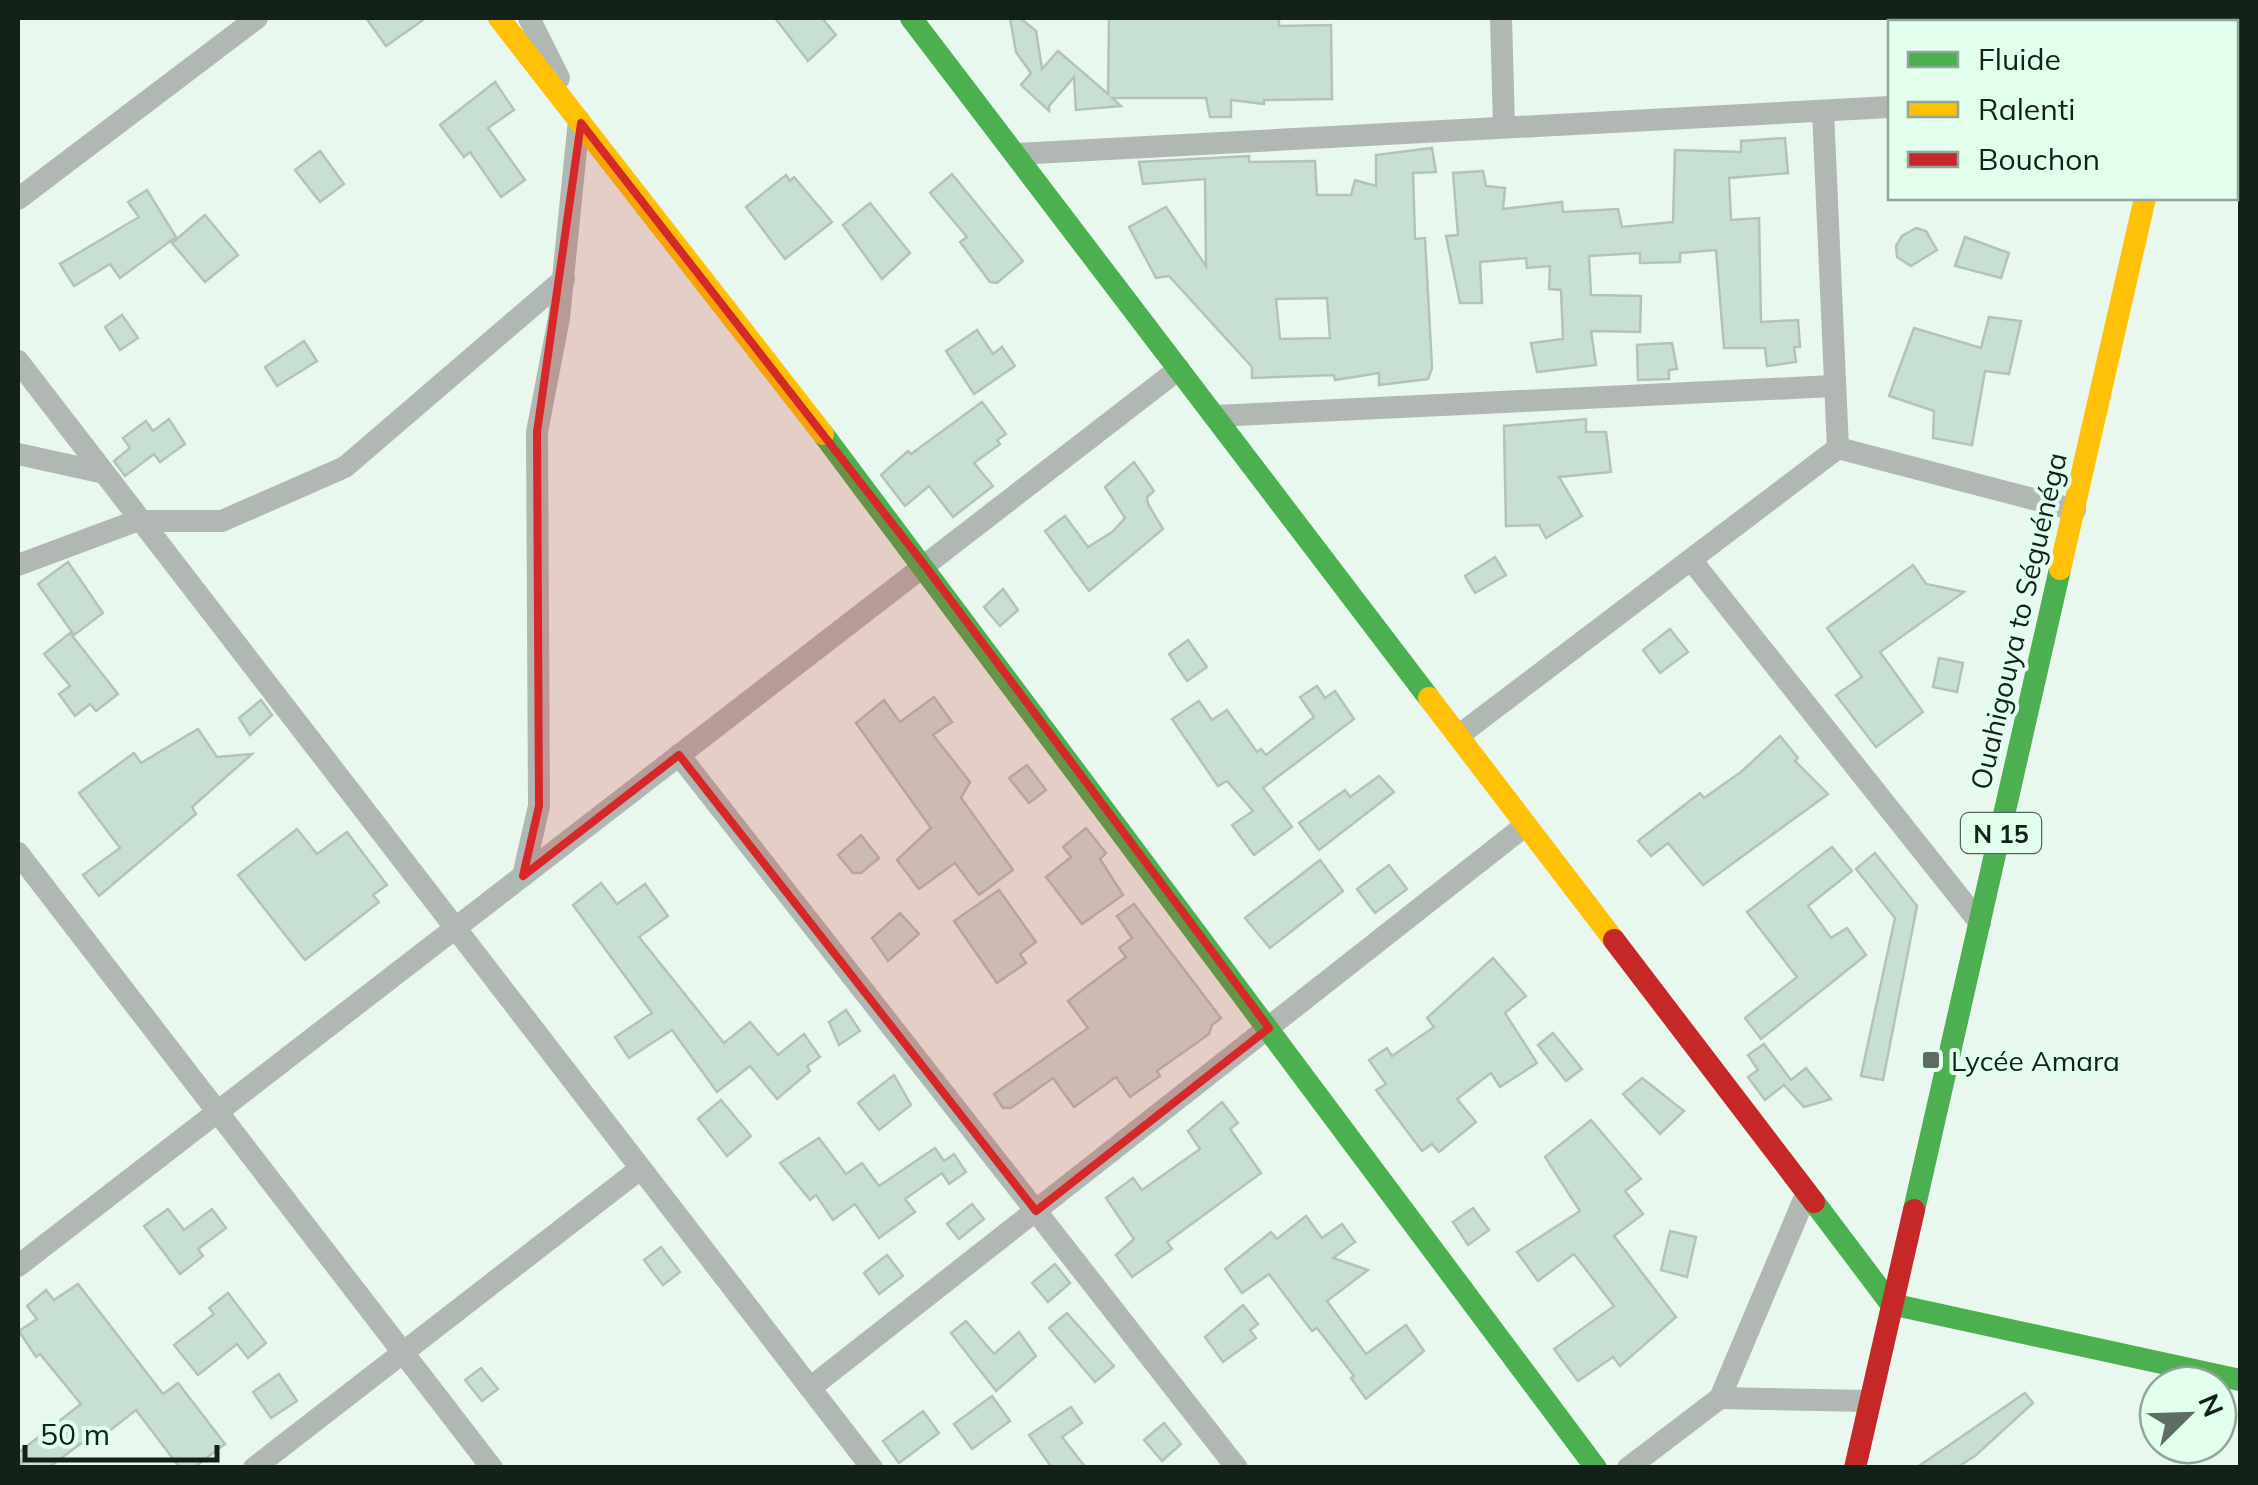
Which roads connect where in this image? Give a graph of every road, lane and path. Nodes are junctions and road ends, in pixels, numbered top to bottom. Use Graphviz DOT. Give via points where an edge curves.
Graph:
graph roads {
  1 [pos="257,18"];
  2 [pos="499,18"];
  3 [pos="528,18"];
  4 [pos="911,18"];
  5 [pos="1501,18"];
  6 [pos="1888,106"];
  7 [pos="1824,110"];
  8 [pos="581,123"];
  9 [pos="1504,126"];
  10 [pos="1015,154"];
  11 [pos="18,199"];
  12 [pos="2145,200"];
  13 [pos="564,279"];
  14 [pos="18,361"];
  15 [pos="1179,369"];
  16 [pos="1833,386"];
  17 [pos="1214,416"];
  18 [pos="1838,448"];
  19 [pos="18,454"];
  20 [pos="100,472"];
  21 [pos="2074,510"];
  22 [pos="136,521"];
  23 [pos="1692,560"];
  24 [pos="18,564"];
  25 [pos="926,567"];
  26 [pos="1458,736"];
  27 [pos="679,755"];
  28 [pos="1526,825"];
  29 [pos="18,853"];
  30 [pos="523,876"];
  31 [pos="1980,923"];
  32 [pos="454,929"];
  33 [pos="1269,1028"];
  34 [pos="219,1111"];
  35 [pos="640,1169"];
  36 [pos="1805,1197"];
  37 [pos="1036,1211"];
  38 [pos="18,1266"];
  39 [pos="1891,1304"];
  40 [pos="403,1352"];
  41 [pos="2240,1380"];
  42 [pos="810,1388"];
  43 [pos="1720,1398"];
  44 [pos="1869,1401"];
  45 [pos="254,1468"];
  46 [pos="492,1468"];
  47 [pos="872,1468"];
  48 [pos="1238,1468"];
  49 [pos="1596,1468"];
  50 [pos="1628,1468"];
  51 [pos="1854,1468"];
  1 -- 11 [label="street"];
  2 -- 8 [label="street"];
  3 -- 8 [label="street"];
  4 -- 10 [label="street"];
  5 -- 9 [label="street"];
  6 -- 7 [label="street"];
  7 -- 9 [label="street"];
  7 -- 16 [label="street"];
  8 -- 13 [label="street"];
  8 -- 25 [label="street"];
  9 -- 10 [label="street"];
  10 -- 15 [label="street"];
  12 -- 21 [label="street, Ouahigouya to Séguénéga / N 15"];
  13 -- 22 [label="street" via="345,467 222,520"];
  13 -- 30 [label="street" via="536,432 539,806"];
  14 -- 20 [label="street"];
  15 -- 17 [label="street"];
  15 -- 25 [label="street"];
  16 -- 17 [label="street"];
  16 -- 18 [label="street"];
  17 -- 26 [label="street"];
  18 -- 21 [label="street"];
  18 -- 23 [label="street"];
  19 -- 20 [label="street"];
  20 -- 22 [label="street"];
  21 -- 31 [label="street, Ouahigouya to Séguénéga / N 15"];
  22 -- 24 [label="street"];
  22 -- 32 [label="street"];
  23 -- 26 [label="street"];
  23 -- 31 [label="street"];
  25 -- 27 [label="street"];
  25 -- 33 [label="street"];
  26 -- 28 [label="street"];
  27 -- 30 [label="street"];
  27 -- 37 [label="street"];
  28 -- 33 [label="street"];
  28 -- 36 [label="street"];
  29 -- 34 [label="street"];
  30 -- 32 [label="street"];
  31 -- 39 [label="street, Ouahigouya to Séguénéga / N 15"];
  32 -- 34 [label="street"];
  32 -- 35 [label="street"];
  33 -- 37 [label="street"];
  33 -- 49 [label="street"];
  34 -- 38 [label="street"];
  34 -- 40 [label="street"];
  35 -- 40 [label="street"];
  35 -- 42 [label="street"];
  36 -- 39 [label="street"];
  36 -- 43 [label="street"];
  37 -- 42 [label="street"];
  37 -- 48 [label="street"];
  39 -- 41 [label="street"];
  39 -- 44 [label="street, Ouahigouya to Séguénéga / N 15"];
  40 -- 45 [label="street"];
  40 -- 46 [label="street"];
  42 -- 47 [label="street"];
  43 -- 44 [label="street"];
  43 -- 50 [label="street"];
  44 -- 51 [label="street, Ouahigouya to Séguénéga / N 15"];
}
